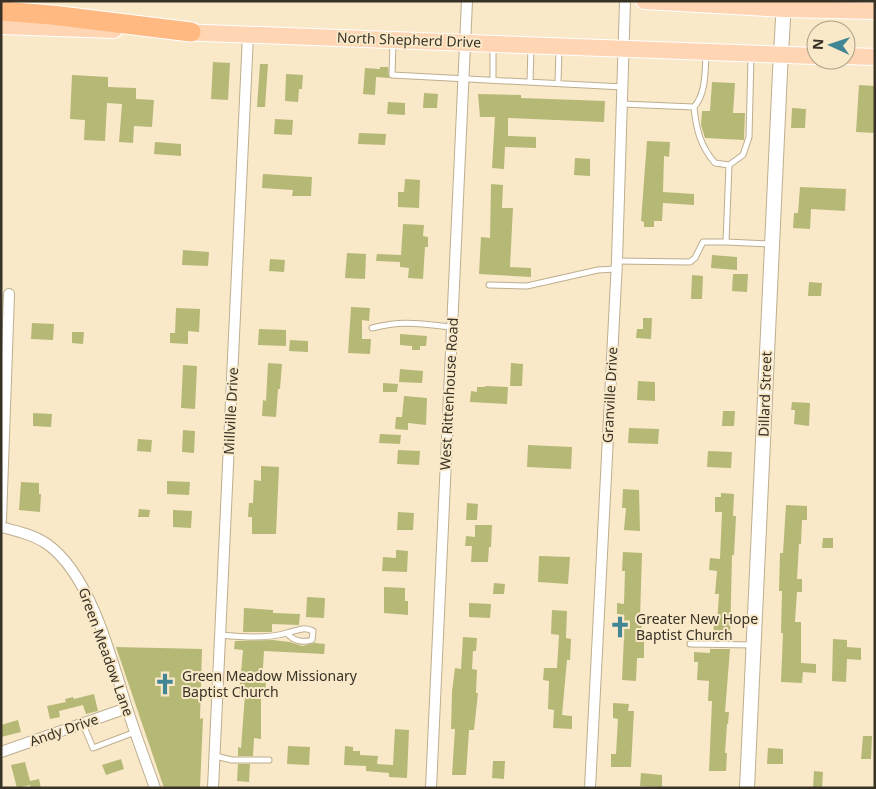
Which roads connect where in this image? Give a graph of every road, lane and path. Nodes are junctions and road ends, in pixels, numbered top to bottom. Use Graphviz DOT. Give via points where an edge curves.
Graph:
graph roads {
  1 [pos="468,1"];
  2 [pos="625,1"];
  3 [pos="644,1"];
  4 [pos="689,2"];
  5 [pos="717,3"];
  6 [pos="784,5"];
  7 [pos="1,11"];
  8 [pos="875,11"];
  9 [pos="1,26"];
  10 [pos="191,32"];
  11 [pos="248,35"];
  12 [pos="394,39"];
  13 [pos="466,42"];
  14 [pos="494,43"];
  15 [pos="531,44"];
  16 [pos="559,45"];
  17 [pos="624,48"];
  18 [pos="707,51"];
  19 [pos="751,53"];
  20 [pos="780,55"];
  21 [pos="806,56"];
  22 [pos="856,56"];
  23 [pos="875,57"];
  24 [pos="465,78"];
  25 [pos="493,80"];
  26 [pos="530,82"];
  27 [pos="558,84"];
  28 [pos="623,87"];
  29 [pos="622,104"];
  30 [pos="694,107"];
  31 [pos="729,165"];
  32 [pos="726,242"];
  33 [pos="771,244"];
  34 [pos="617,265"];
  35 [pos="490,285"];
  36 [pos="9,294"];
  37 [pos="452,327"];
  38 [pos="372,328"];
  39 [pos="1,520"];
  40 [pos="1,527"];
  41 [pos="287,633"];
  42 [pos="220,635"];
  43 [pos="690,644"];
  44 [pos="754,645"];
  45 [pos="127,708"];
  46 [pos="83,724"];
  47 [pos="135,731"];
  48 [pos="1,752"];
  49 [pos="214,756"];
  50 [pos="269,760"];
  51 [pos="155,788"];
  52 [pos="213,788"];
  53 [pos="431,788"];
  54 [pos="590,788"];
  55 [pos="746,788"];
  1 -- 13 [label="street, West Rittenhouse Road"];
  2 -- 17 [label="street, Granville Drive"];
  3 -- 4 [label="main road"];
  4 -- 5 [label="main road"];
  5 -- 6 [label="main road"];
  6 -- 8 [label="main road"];
  6 -- 20 [label="street, Dillard Street"];
  7 -- 10 [label="highway"];
  9 -- 10 [label="main road, North Shepherd Drive"];
  10 -- 11 [label="main road, North Shepherd Drive"];
  11 -- 12 [label="main road, North Shepherd Drive"];
  11 -- 42 [label="street, Millville Drive"];
  12 -- 13 [label="main road, North Shepherd Drive"];
  12 -- 24 [label="lane" via="392,75"];
  13 -- 14 [label="main road, North Shepherd Drive"];
  13 -- 24 [label="street, West Rittenhouse Road"];
  14 -- 15 [label="main road, North Shepherd Drive"];
  14 -- 25 [label="lane"];
  15 -- 16 [label="main road, North Shepherd Drive"];
  15 -- 26 [label="lane"];
  16 -- 17 [label="main road, North Shepherd Drive"];
  16 -- 27 [label="lane"];
  17 -- 18 [label="main road, North Shepherd Drive"];
  17 -- 28 [label="street, Granville Drive"];
  18 -- 19 [label="main road, North Shepherd Drive"];
  18 -- 30 [label="lane" via="704,81"];
  19 -- 20 [label="main road, North Shepherd Drive"];
  19 -- 31 [label="lane" via="749,137 743,156"];
  20 -- 21 [label="main road, North Shepherd Drive"];
  20 -- 33 [label="street, Dillard Street"];
  22 -- 23 [label="main road"];
  24 -- 25 [label="lane"];
  24 -- 37 [label="street, West Rittenhouse Road"];
  25 -- 26 [label="lane"];
  26 -- 27 [label="lane"];
  27 -- 28 [label="lane"];
  28 -- 29 [label="street, Granville Drive"];
  29 -- 30 [label="lane"];
  29 -- 34 [label="street, Granville Drive"];
  30 -- 31 [label="lane" via="702,145 715,162"];
  31 -- 32 [label="lane"];
  32 -- 33 [label="lane"];
  32 -- 34 [label="lane" via="703,242 690,262"];
  33 -- 44 [label="street, Dillard Street"];
  34 -- 35 [label="lane" via="527,286"];
  34 -- 54 [label="street, Granville Drive"];
  36 -- 39 [label="street"];
  37 -- 38 [label="lane" via="404,322"];
  37 -- 53 [label="street, West Rittenhouse Road"];
  40 -- 45 [label="street, Green Meadow Lane" via="23,532 47,543 66,560 98,621"];
  41 -- 41 [label="lane" via="298,628 309,629 314,636 312,640 301,641"];
  41 -- 42 [label="lane"];
  42 -- 49 [label="street, Millville Drive"];
  43 -- 44 [label="lane"];
  44 -- 55 [label="street, Dillard Street"];
  45 -- 46 [label="street, Andy Drive"];
  45 -- 47 [label="street, Green Meadow Lane"];
  46 -- 47 [label="lane" via="93,748"];
  46 -- 48 [label="street, Andy Drive"];
  47 -- 51 [label="street, Green Meadow Lane"];
  49 -- 50 [label="lane" via="232,760"];
  49 -- 52 [label="street, Millville Drive"];
}
